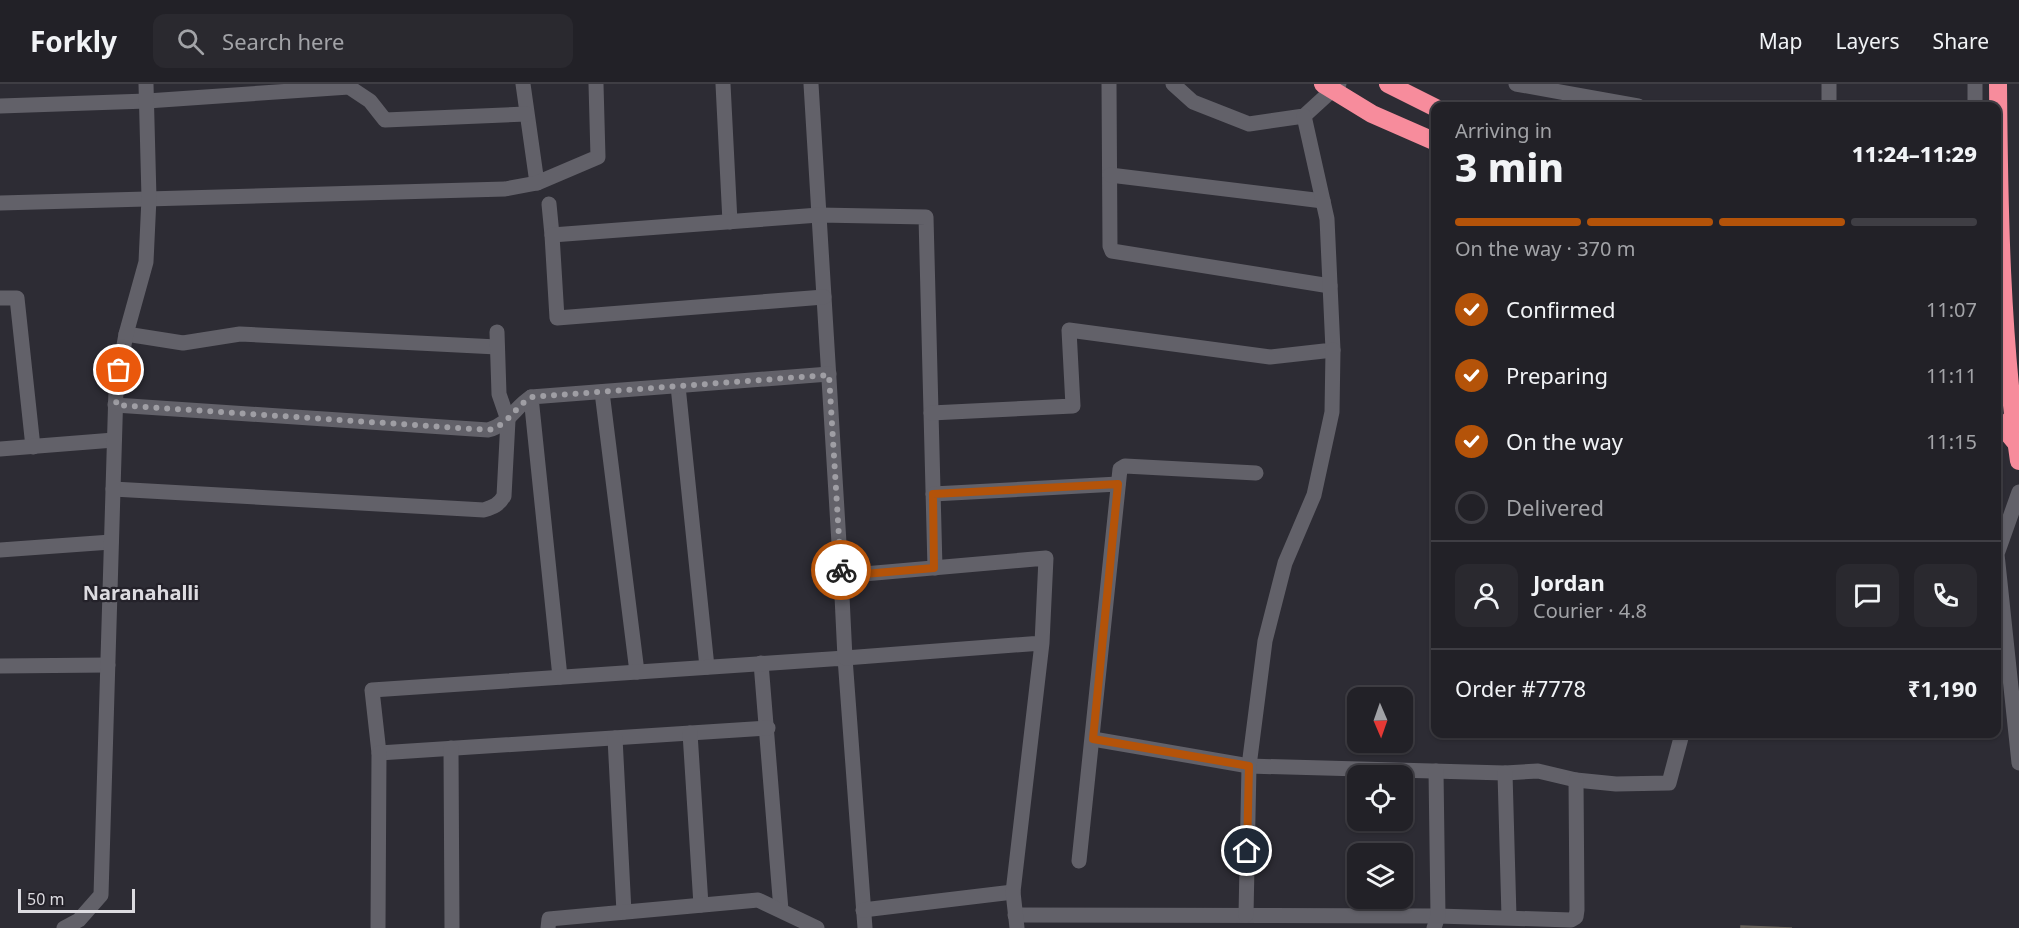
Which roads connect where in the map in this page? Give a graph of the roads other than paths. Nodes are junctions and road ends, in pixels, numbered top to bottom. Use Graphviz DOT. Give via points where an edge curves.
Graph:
graph roads {
  1 [pos="146,84"];
  2 [pos="523,84"];
  3 [pos="596,84"];
  4 [pos="723,84"];
  5 [pos="811,84"];
  6 [pos="1109,84"];
  7 [pos="1173,84"];
  8 [pos="1388,84"];
  9 [pos="1516,84"];
  10 [pos="1829,84"];
  11 [pos="1975,84"];
  12 [pos="1998,84"];
  13 [pos="1331,86"];
  14 [pos="147,101"];
  15 [pos="1616,102"];
  16 [pos="1829,102"];
  17 [pos="1975,102"];
  18 [pos="1998,102"];
  19 [pos="0,106"];
  20 [pos="1431,106"];
  21 [pos="526,114"];
  22 [pos="1304,116"];
  23 [pos="1431,140"];
  24 [pos="1110,174"];
  25 [pos="537,183"];
  26 [pos="149,198"];
  27 [pos="1323,201"];
  28 [pos="0,203"];
  29 [pos="549,204"];
  30 [pos="819,215"];
  31 [pos="730,222"];
  32 [pos="2001,222"];
  33 [pos="552,236"];
  34 [pos="1330,286"];
  35 [pos="824,297"];
  36 [pos="0,298"];
  37 [pos="126,334"];
  38 [pos="2001,343"];
  39 [pos="1333,350"];
  40 [pos="2008,352"];
  41 [pos="829,375"];
  42 [pos="678,386"];
  43 [pos="602,392"];
  44 [pos="531,397"];
  45 [pos="2001,400"];
  46 [pos="116,405"];
  47 [pos="931,413"];
  48 [pos="2009,415"];
  49 [pos="508,420"];
  50 [pos="114,440"];
  51 [pos="33,447"];
  52 [pos="0,449"];
  53 [pos="2018,451"];
  54 [pos="1256,473"];
  55 [pos="1118,484"];
  56 [pos="113,489"];
  57 [pos="2019,492"];
  58 [pos="933,494"];
  59 [pos="111,542"];
  60 [pos="2001,543"];
  61 [pos="0,550"];
  62 [pos="934,568"];
  63 [pos="841,576"];
  64 [pos="2001,592"];
  65 [pos="1042,643"];
  66 [pos="845,658"];
  67 [pos="761,663"];
  68 [pos="108,665"];
  69 [pos="0,666"];
  70 [pos="707,667"];
  71 [pos="637,672"];
  72 [pos="560,677"];
  73 [pos="768,728"];
  74 [pos="690,733"];
  75 [pos="615,738"];
  76 [pos="1681,738"];
  77 [pos="1093,739"];
  78 [pos="451,748"];
  79 [pos="379,753"];
  80 [pos="2019,763"];
  81 [pos="1249,766"];
  82 [pos="1436,771"];
  83 [pos="1505,773"];
  84 [pos="1576,780"];
  85 [pos="1079,861"];
  86 [pos="1013,892"];
  87 [pos="701,905"];
  88 [pos="781,910"];
  89 [pos="863,910"];
  90 [pos="624,912"];
  91 [pos="1246,915"];
  92 [pos="1509,917"];
  93 [pos="604,921"];
  94 [pos="1016,922"];
  95 [pos="1436,922"];
  96 [pos="64,928"];
  97 [pos="378,928"];
  98 [pos="452,928"];
  99 [pos="548,928"];
  100 [pos="817,928"];
  101 [pos="865,928"];
  1 -- 14 [label="street"];
  2 -- 21 [label="street"];
  3 -- 25 [label="street" via="598,157"];
  4 -- 31 [label="street"];
  5 -- 30 [label="street"];
  6 -- 24 [label="street"];
  7 -- 22 [label="street" via="1193,102 1249,124"];
  8 -- 20 [label="highway"];
  9 -- 15 [label="street"];
  10 -- 16 [label="street"];
  11 -- 17 [label="street"];
  12 -- 18 [label="highway"];
  13 -- 22 [label="street"];
  13 -- 23 [label="highway" via="1372,114"];
  14 -- 19 [label="street"];
  14 -- 21 [label="street" via="349,87 370,101 386,120"];
  14 -- 26 [label="street"];
  21 -- 25 [label="street"];
  22 -- 27 [label="street"];
  24 -- 27 [label="street"];
  24 -- 34 [label="street" via="1112,251"];
  25 -- 26 [label="street" via="505,189"];
  26 -- 28 [label="street"];
  26 -- 37 [label="street" via="146,262"];
  27 -- 34 [label="street"];
  29 -- 33 [label="street"];
  30 -- 31 [label="street"];
  30 -- 35 [label="street"];
  30 -- 47 [label="street" via="926,217"];
  31 -- 33 [label="street"];
  32 -- 40 [label="highway"];
  33 -- 35 [label="street" via="557,318"];
  34 -- 39 [label="street"];
  35 -- 41 [label="street"];
  36 -- 51 [label="street" via="17,298"];
  37 -- 46 [label="street"];
  37 -- 49 [label="street" via="183,343 240,334 497,340 499,394"];
  38 -- 40 [label="street"];
  39 -- 47 [label="street" via="1270,357 1069,330 1073,406"];
  39 -- 81 [label="street" via="1332,412 1314,495 1285,563 1265,641"];
  40 -- 48 [label="highway"];
  41 -- 42 [label="street"];
  41 -- 63 [label="street"];
  42 -- 43 [label="street"];
  42 -- 70 [label="street"];
  43 -- 44 [label="street"];
  43 -- 71 [label="street"];
  44 -- 49 [label="street"];
  44 -- 72 [label="street"];
  45 -- 48 [label="highway"];
  46 -- 49 [label="street" via="489,430"];
  46 -- 50 [label="street"];
  47 -- 58 [label="street"];
  48 -- 53 [label="highway"];
  49 -- 56 [label="street" via="504,496 501,503 484,510"];
  50 -- 51 [label="street"];
  50 -- 56 [label="street"];
  51 -- 52 [label="street"];
  54 -- 55 [label="street" via="1125,466 1120,470"];
  55 -- 58 [label="street"];
  55 -- 77 [label="street"];
  56 -- 59 [label="street"];
  57 -- 60 [label="street"];
  58 -- 62 [label="street"];
  59 -- 61 [label="street"];
  59 -- 68 [label="street"];
  62 -- 63 [label="street"];
  62 -- 65 [label="street" via="1046,558"];
  63 -- 66 [label="street"];
  64 -- 80 [label="street"];
  65 -- 66 [label="street"];
  65 -- 86 [label="street"];
  66 -- 67 [label="street"];
  66 -- 89 [label="street"];
  67 -- 70 [label="street"];
  67 -- 73 [label="street"];
  68 -- 69 [label="street"];
  68 -- 96 [label="street" via="101,896 79,920"];
  70 -- 71 [label="street"];
  71 -- 72 [label="street"];
  72 -- 79 [label="street" via="372,690"];
  73 -- 74 [label="street"];
  73 -- 88 [label="street"];
  74 -- 75 [label="street"];
  74 -- 87 [label="street"];
  75 -- 78 [label="street"];
  75 -- 90 [label="street"];
  76 -- 84 [label="street" via="1669,783"];
  77 -- 81 [label="street"];
  77 -- 85 [label="street"];
  78 -- 79 [label="street"];
  78 -- 98 [label="street"];
  79 -- 97 [label="street"];
  81 -- 82 [label="street"];
  81 -- 91 [label="street"];
  82 -- 83 [label="street"];
  82 -- 95 [label="street"];
  83 -- 84 [label="street" via="1538,771"];
  83 -- 92 [label="street"];
  84 -- 92 [label="street" via="1576,917"];
  86 -- 89 [label="street"];
  86 -- 94 [label="street"];
  87 -- 88 [label="street" via="758,900"];
  87 -- 90 [label="street"];
  88 -- 100 [label="street"];
  89 -- 101 [label="street"];
  90 -- 93 [label="street"];
  91 -- 94 [label="street"];
  91 -- 95 [label="street"];
  92 -- 95 [label="street"];
  93 -- 99 [label="street" via="549,919"];
}
